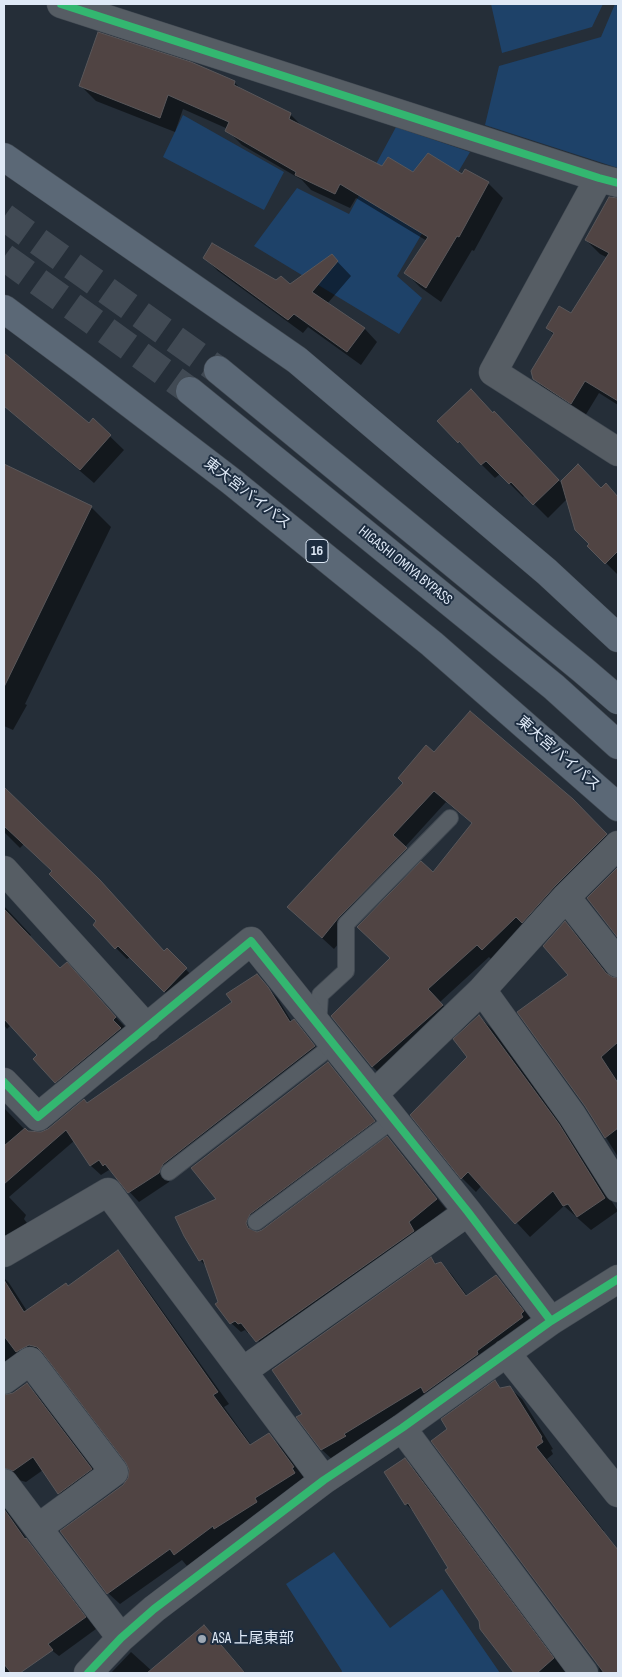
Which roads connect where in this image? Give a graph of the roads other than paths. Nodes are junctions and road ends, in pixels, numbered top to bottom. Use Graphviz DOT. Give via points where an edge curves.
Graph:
graph roads {
  1 [pos="61,4"];
  2 [pos="5,160"];
  3 [pos="609,180"];
  4 [pos="4,309"];
  5 [pos="218,370"];
  6 [pos="190,391"];
  7 [pos="618,452"];
  8 [pos="618,638"];
  9 [pos="618,700"];
  10 [pos="618,745"];
  11 [pos="618,807"];
  12 [pos="450,818"];
  13 [pos="618,845"];
  14 [pos="4,870"];
  15 [pos="566,897"];
  16 [pos="618,963"];
  17 [pos="482,990"];
  18 [pos="146,1028"];
  19 [pos="326,1035"];
  20 [pos="4,1082"];
  21 [pos="374,1094"];
  22 [pos="394,1120"];
  23 [pos="169,1172"];
  24 [pos="618,1188"];
  25 [pos="468,1212"];
  26 [pos="256,1222"];
  27 [pos="4,1253"];
  28 [pos="618,1279"];
  29 [pos="552,1321"];
  30 [pos="506,1353"];
  31 [pos="243,1371"];
  32 [pos="4,1380"];
  33 [pos="402,1428"];
  34 [pos="324,1480"];
  35 [pos="4,1483"];
  36 [pos="618,1493"];
  37 [pos="38,1528"];
  38 [pos="121,1638"];
  39 [pos="88,1673"];
  40 [pos="584,1673"];
  1 -- 3 [label="street"];
  2 -- 8 [label="highway" via="298,360 547,572"];
  3 -- 7 [label="street" via="493,372"];
  4 -- 11 [label="highway, 東大宮バイパス / 16" via="231,481 417,631"];
  5 -- 9 [label="highway"];
  6 -- 10 [label="highway, HIGASHI OMIYA BYPASS" via="554,687"];
  12 -- 19 [label="lane" via="346,924 346,971 320,995"];
  13 -- 15 [label="street"];
  14 -- 18 [label="street"];
  15 -- 16 [label="street"];
  15 -- 17 [label="street"];
  17 -- 21 [label="street"];
  17 -- 24 [label="street" via="572,1115"];
  18 -- 19 [label="street" via="251,941"];
  18 -- 20 [label="street" via="38,1117"];
  19 -- 21 [label="street"];
  19 -- 23 [label="lane"];
  21 -- 22 [label="street"];
  22 -- 25 [label="street"];
  22 -- 26 [label="lane"];
  25 -- 29 [label="street"];
  25 -- 31 [label="street"];
  27 -- 31 [label="street" via="108,1192"];
  28 -- 29 [label="street"];
  29 -- 30 [label="street"];
  30 -- 33 [label="street"];
  30 -- 36 [label="street"];
  31 -- 34 [label="street"];
  32 -- 37 [label="street" via="30,1361 114,1472"];
  33 -- 34 [label="street"];
  33 -- 40 [label="street"];
  34 -- 38 [label="street" via="154,1609"];
  35 -- 37 [label="street"];
  37 -- 38 [label="street"];
  38 -- 39 [label="street"];
}
